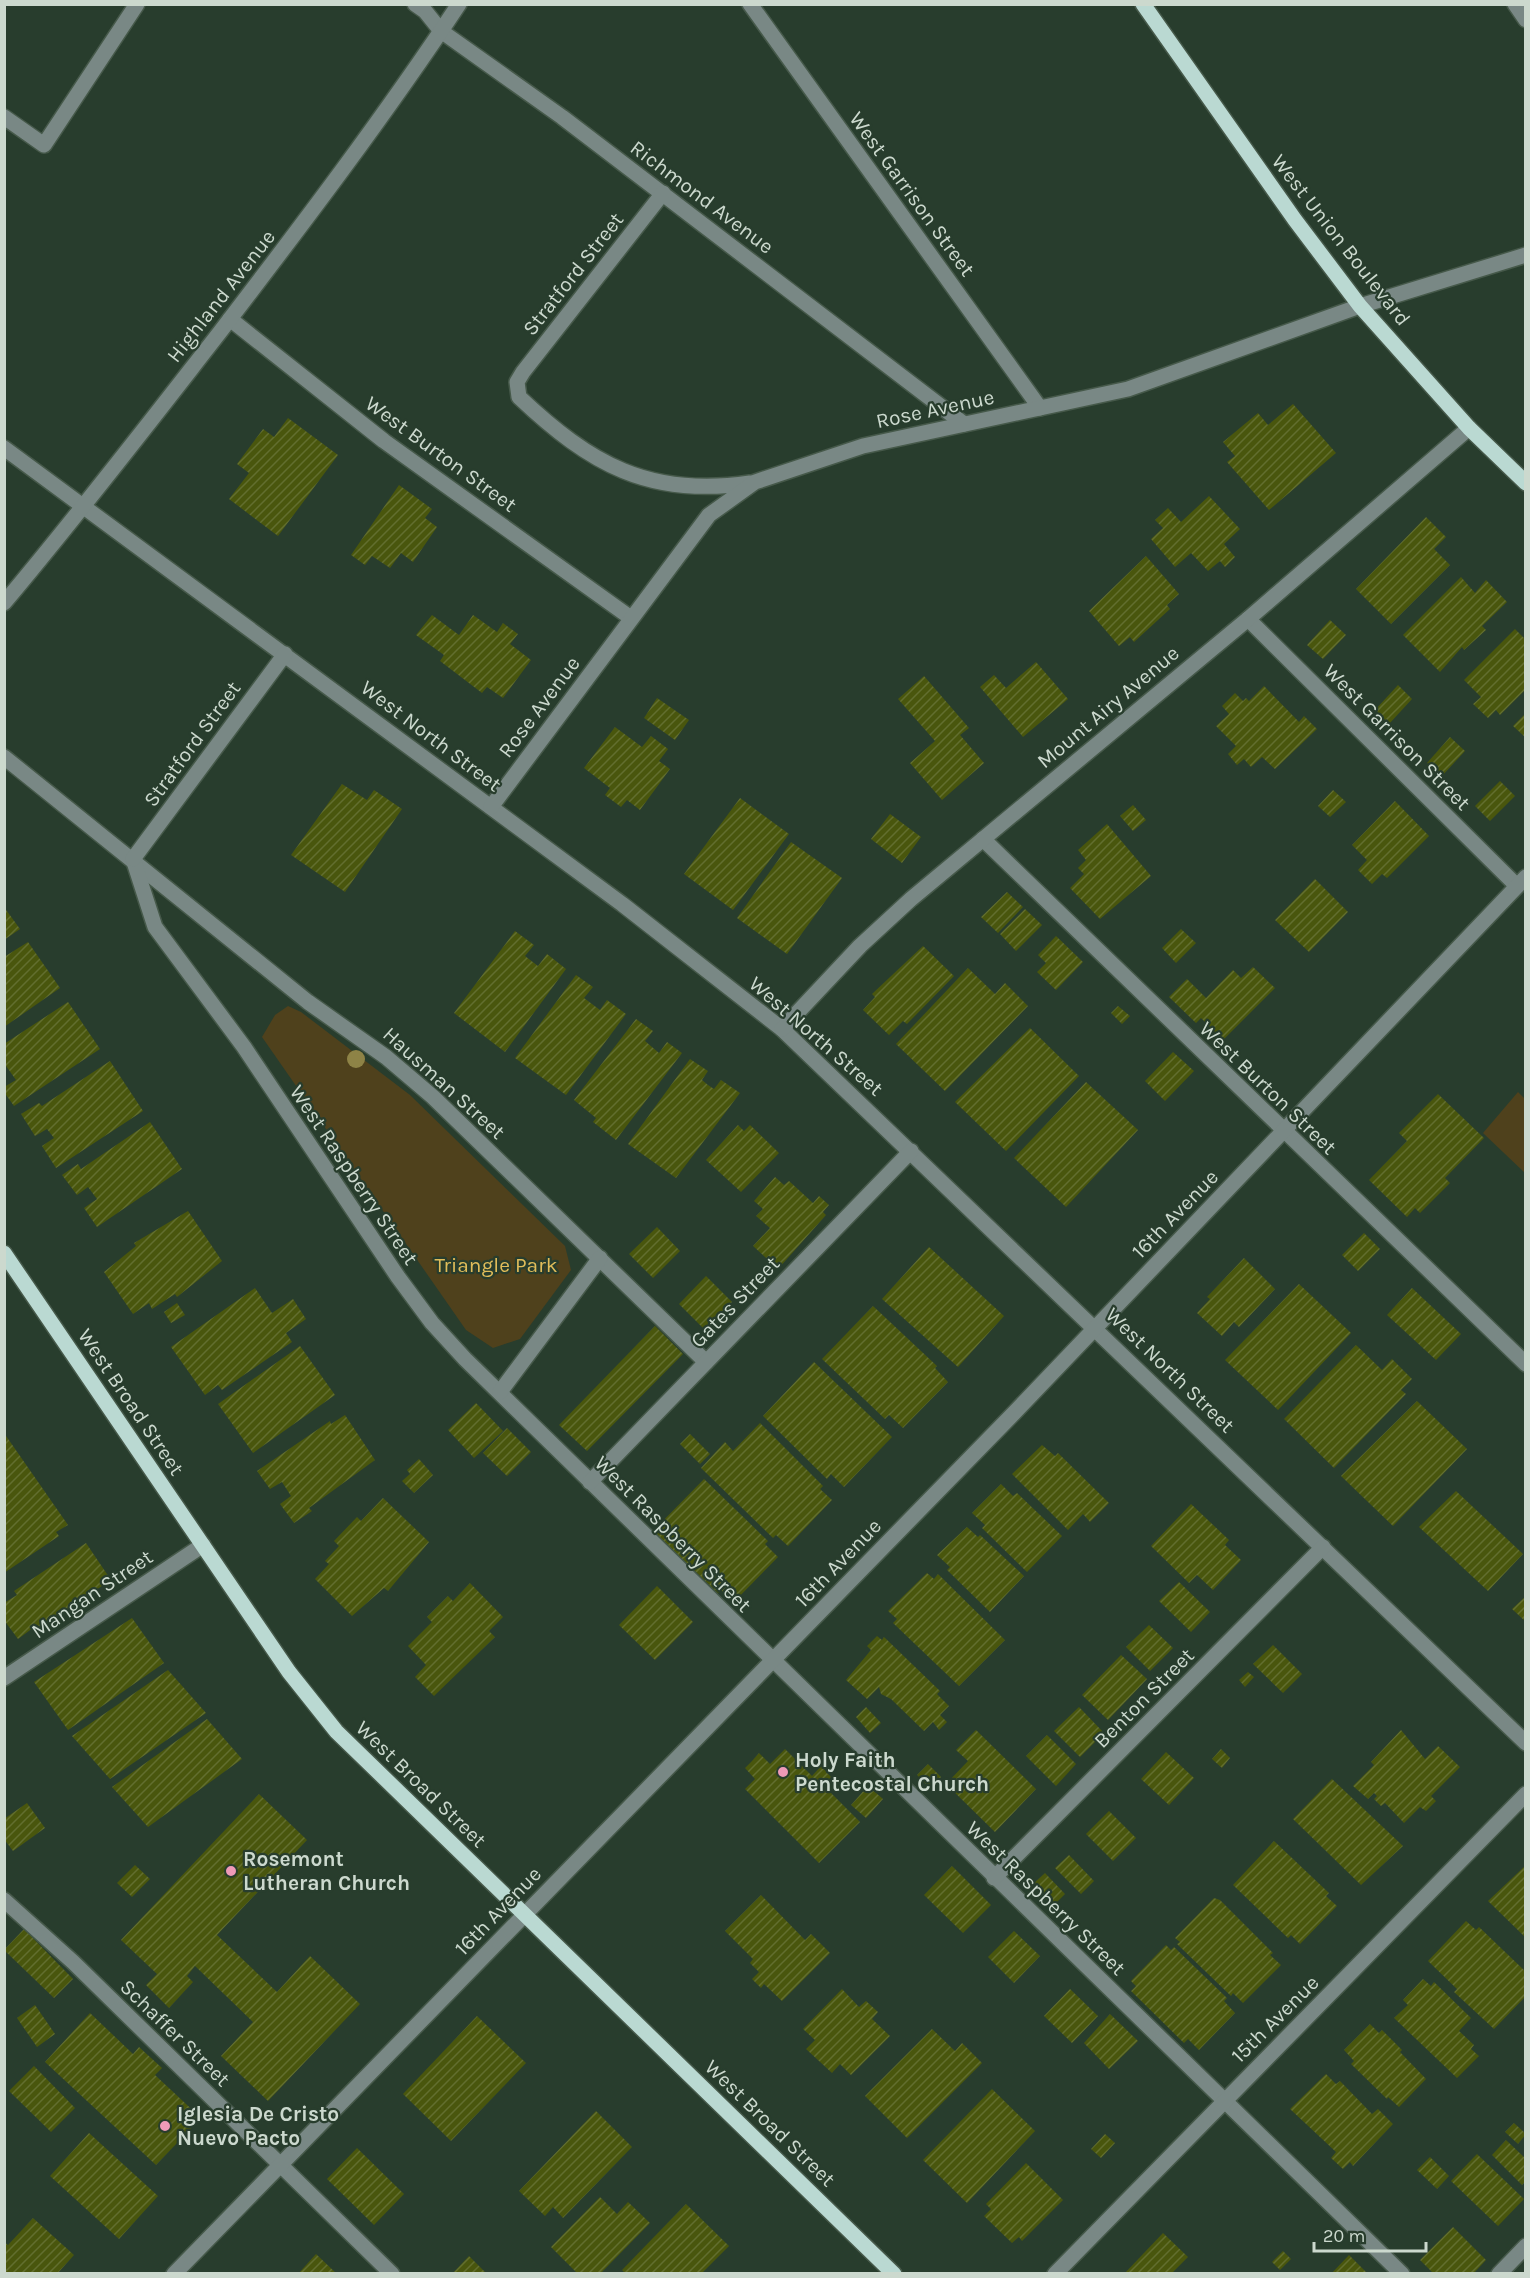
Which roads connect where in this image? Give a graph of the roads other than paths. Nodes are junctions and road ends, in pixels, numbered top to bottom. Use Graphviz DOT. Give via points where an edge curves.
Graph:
graph roads {
  1 [pos="137,4"];
  2 [pos="415,4"];
  3 [pos="459,4"];
  4 [pos="750,4"];
  5 [pos="1143,4"];
  6 [pos="1515,4"];
  7 [pos="1526,20"];
  8 [pos="441,31"];
  9 [pos="4,117"];
  10 [pos="663,194"];
  11 [pos="1526,255"];
  12 [pos="1360,306"];
  13 [pos="230,319"];
  14 [pos="1040,408"];
  15 [pos="964,424"];
  16 [pos="1469,428"];
  17 [pos="4,448"];
  18 [pos="756,482"];
  19 [pos="1526,483"];
  20 [pos="85,506"];
  21 [pos="4,603"];
  22 [pos="631,618"];
  23 [pos="1248,619"];
  24 [pos="285,654"];
  25 [pos="4,757"];
  26 [pos="491,807"];
  27 [pos="983,840"];
  28 [pos="133,859"];
  29 [pos="1521,881"];
  30 [pos="782,1029"];
  31 [pos="1282,1131"];
  32 [pos="911,1151"];
  33 [pos="4,1253"];
  34 [pos="600,1258"];
  35 [pos="1095,1328"];
  36 [pos="706,1362"];
  37 [pos="1526,1364"];
  38 [pos="500,1392"];
  39 [pos="590,1482"];
  40 [pos="203,1545"];
  41 [pos="1323,1547"];
  42 [pos="772,1661"];
  43 [pos="4,1678"];
  44 [pos="1526,1743"];
  45 [pos="1526,1794"];
  46 [pos="994,1878"];
  47 [pos="4,1900"];
  48 [pos="525,1914"];
  49 [pos="1225,2100"];
  50 [pos="280,2164"];
  51 [pos="1526,2246"];
  52 [pos="174,2274"];
  53 [pos="392,2274"];
  54 [pos="894,2274"];
  55 [pos="1055,2274"];
  56 [pos="1402,2274"];
  57 [pos="1499,2274"];
  1 -- 9 [label="street" via="44,145"];
  2 -- 8 [label="street, Richmond Avenue"];
  3 -- 8 [label="street, Highland Avenue"];
  4 -- 14 [label="street, West Garrison Street"];
  5 -- 12 [label="main road, West Union Boulevard"];
  6 -- 7 [label="street"];
  8 -- 10 [label="street, Richmond Avenue"];
  8 -- 13 [label="street, Highland Avenue"];
  10 -- 15 [label="street, Richmond Avenue"];
  10 -- 18 [label="street, Stratford Street" via="517,382 519,397 543,420 612,468 643,480 680,487 718,488"];
  11 -- 12 [label="street, Rose Avenue"];
  12 -- 14 [label="street, Rose Avenue" via="1128,389"];
  12 -- 16 [label="main road, West Union Boulevard"];
  13 -- 20 [label="street, Highland Avenue"];
  13 -- 22 [label="street, West Burton Street" via="384,441"];
  14 -- 15 [label="street, Rose Avenue"];
  15 -- 18 [label="street, Rose Avenue" via="863,446"];
  16 -- 19 [label="main road, West Union Boulevard"];
  16 -- 23 [label="street, Mount Airy Avenue"];
  17 -- 20 [label="street, West North Street"];
  18 -- 22 [label="street, Rose Avenue" via="709,515"];
  20 -- 21 [label="street, Highland Avenue"];
  20 -- 24 [label="street, West North Street"];
  22 -- 26 [label="street, Rose Avenue"];
  23 -- 27 [label="street, Mount Airy Avenue"];
  23 -- 29 [label="street, West Garrison Street"];
  24 -- 26 [label="street, West North Street"];
  24 -- 28 [label="street, Stratford Street"];
  25 -- 28 [label="street"];
  26 -- 30 [label="street, West North Street"];
  27 -- 30 [label="street, Mount Airy Avenue" via="860,946"];
  27 -- 31 [label="street, West Burton Street"];
  28 -- 34 [label="street, Hausman Street" via="308,1002 337,1020 433,1097"];
  28 -- 38 [label="street, West Raspberry Street" via="155,927 244,1047 398,1278 445,1338"];
  29 -- 31 [label="street, 16th Avenue"];
  30 -- 32 [label="street, West North Street"];
  31 -- 35 [label="street, 16th Avenue"];
  31 -- 37 [label="street, West Burton Street"];
  32 -- 35 [label="street, West North Street"];
  32 -- 36 [label="street, Gates Street"];
  33 -- 40 [label="main road, West Broad Street"];
  34 -- 36 [label="street, Hausman Street"];
  34 -- 38 [label="street"];
  35 -- 41 [label="street, West North Street"];
  35 -- 42 [label="street, 16th Avenue"];
  36 -- 39 [label="street, Gates Street"];
  38 -- 39 [label="street, West Raspberry Street"];
  39 -- 42 [label="street, West Raspberry Street"];
  40 -- 43 [label="street, Mangan Street"];
  40 -- 48 [label="main road, West Broad Street" via="289,1672 336,1731"];
  41 -- 44 [label="street, West North Street"];
  41 -- 46 [label="street, Benton Street"];
  42 -- 46 [label="street, West Raspberry Street"];
  42 -- 48 [label="street, 16th Avenue"];
  45 -- 49 [label="street, 15th Avenue"];
  46 -- 49 [label="street, West Raspberry Street"];
  47 -- 50 [label="street, Schaffer Street"];
  48 -- 50 [label="street, 16th Avenue"];
  48 -- 54 [label="main road, West Broad Street"];
  49 -- 55 [label="street, 15th Avenue"];
  49 -- 56 [label="street, West Raspberry Street"];
  50 -- 52 [label="street, 16th Avenue"];
  50 -- 53 [label="street, Schaffer Street"];
  51 -- 57 [label="street"];
}
